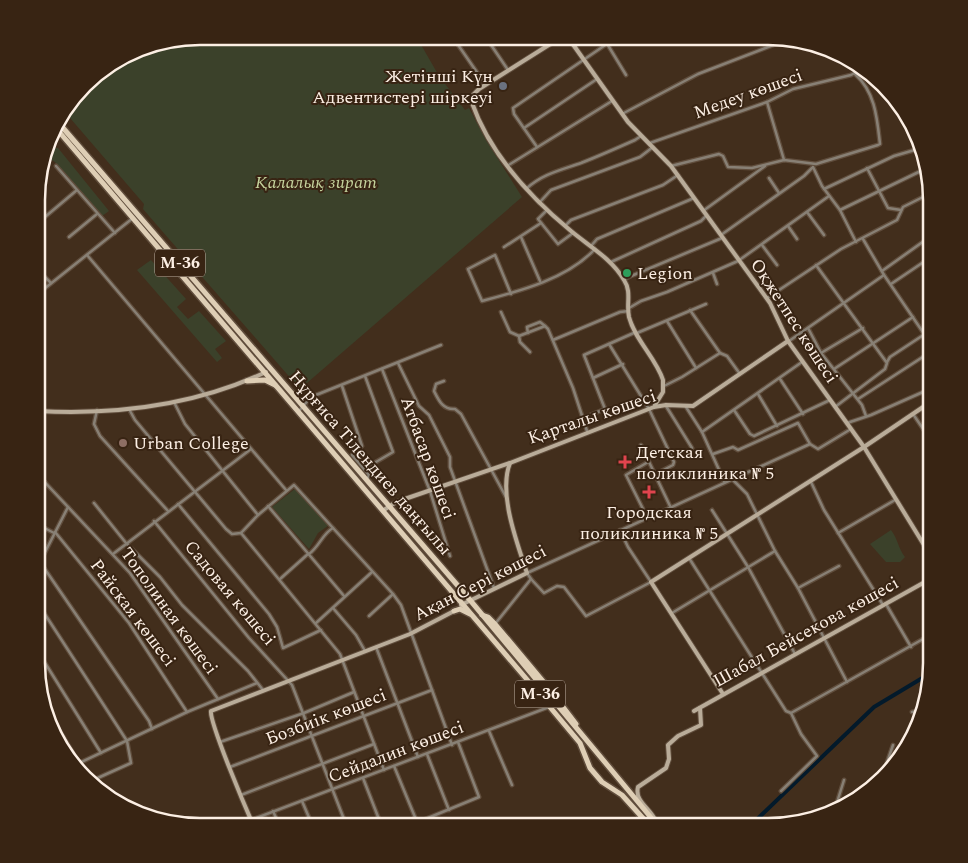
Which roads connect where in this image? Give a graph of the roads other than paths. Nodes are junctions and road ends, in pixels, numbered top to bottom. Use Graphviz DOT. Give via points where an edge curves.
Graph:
graph roads {
  1 [pos="458,45"];
  2 [pos="491,45"];
  3 [pos="548,45"];
  4 [pos="574,45"];
  5 [pos="602,45"];
  6 [pos="608,45"];
  7 [pos="773,45"];
  8 [pos="583,58"];
  9 [pos="508,70"];
  10 [pos="855,74"];
  11 [pos="626,75"];
  12 [pos="597,79"];
  13 [pos="485,84"];
  14 [pos="612,101"];
  15 [pos="766,102"];
  16 [pos="622,114"];
  17 [pos="63,128"];
  18 [pos="524,128"];
  19 [pos="60,133"];
  20 [pos="641,136"];
  21 [pos="652,145"];
  22 [pos="537,146"];
  23 [pos="915,150"];
  24 [pos="784,160"];
  25 [pos="816,164"];
  26 [pos="766,165"];
  27 [pos="56,166"];
  28 [pos="507,166"];
  29 [pos="671,166"];
  30 [pos="812,168"];
  31 [pos="867,168"];
  32 [pos="920,171"];
  33 [pos="678,175"];
  34 [pos="769,178"];
  35 [pos="526,189"];
  36 [pos="824,189"];
  37 [pos="77,190"];
  38 [pos="880,192"];
  39 [pos="779,194"];
  40 [pos="829,196"];
  41 [pos="923,197"];
  42 [pos="694,198"];
  43 [pos="539,202"];
  44 [pos="547,210"];
  45 [pos="840,210"];
  46 [pos="900,210"];
  47 [pos="703,211"];
  48 [pos="807,212"];
  49 [pos="97,214"];
  50 [pos="136,216"];
  51 [pos="706,216"];
  52 [pos="45,217"];
  53 [pos="541,224"];
  54 [pos="565,226"];
  55 [pos="788,226"];
  56 [pos="115,233"];
  57 [pos="573,233"];
  58 [pos="824,235"];
  59 [pos="521,236"];
  60 [pos="721,236"];
  61 [pos="69,237"];
  62 [pos="862,238"];
  63 [pos="797,240"];
  64 [pos="856,242"];
  65 [pos="923,242"];
  66 [pos="762,245"];
  67 [pos="504,247"];
  68 [pos="593,248"];
  69 [pos="87,255"];
  70 [pos="738,261"];
  71 [pos="610,263"];
  72 [pos="923,263"];
  73 [pos="777,265"];
  74 [pos="816,265"];
  75 [pos="882,270"];
  76 [pos="713,273"];
  77 [pos="884,275"];
  78 [pos="45,278"];
  79 [pos="624,279"];
  80 [pos="540,282"];
  81 [pos="51,284"];
  82 [pos="717,284"];
  83 [pos="891,284"];
  84 [pos="45,288"];
  85 [pos="511,294"];
  86 [pos="767,298"];
  87 [pos="844,302"];
  88 [pos="706,304"];
  89 [pos="629,310"];
  90 [pos="690,310"];
  91 [pos="501,312"];
  92 [pos="913,317"];
  93 [pos="666,320"];
  94 [pos="545,326"];
  95 [pos="808,328"];
  96 [pos="862,328"];
  97 [pos="637,332"];
  98 [pos="923,332"];
  99 [pos="528,333"];
  100 [pos="923,335"];
  101 [pos="519,336"];
  102 [pos="553,340"];
  103 [pos="788,341"];
  104 [pos="873,342"];
  105 [pos="610,344"];
  106 [pos="440,345"];
  107 [pos="530,352"];
  108 [pos="720,352"];
  109 [pos="821,352"];
  110 [pos="923,357"];
  111 [pos="802,362"];
  112 [pos="398,363"];
  113 [pos="623,364"];
  114 [pos="887,364"];
  115 [pos="696,368"];
  116 [pos="382,369"];
  117 [pos="834,369"];
  118 [pos="266,372"];
  119 [pos="740,374"];
  120 [pos="365,376"];
  121 [pos="593,378"];
  122 [pos="780,378"];
  123 [pos="444,380"];
  124 [pos="247,381"];
  125 [pos="342,386"];
  126 [pos="664,386"];
  127 [pos="281,390"];
  128 [pos="923,392"];
  129 [pos="853,393"];
  130 [pos="206,394"];
  131 [pos="758,394"];
  132 [pos="858,399"];
  133 [pos="830,400"];
  134 [pos="174,402"];
  135 [pos="666,405"];
  136 [pos="686,407"];
  137 [pos="835,407"];
  138 [pos="923,407"];
  139 [pos="301,408"];
  140 [pos="652,408"];
  141 [pos="98,409"];
  142 [pos="129,409"];
  143 [pos="734,410"];
  144 [pos="45,411"];
  145 [pos="803,414"];
  146 [pos="913,414"];
  147 [pos="866,416"];
  148 [pos="583,418"];
  149 [pos="846,423"];
  150 [pos="777,426"];
  151 [pos="851,429"];
  152 [pos="923,429"];
  153 [pos="587,431"];
  154 [pos="702,432"];
  155 [pos="810,444"];
  156 [pos="641,445"];
  157 [pos="692,448"];
  158 [pos="864,448"];
  159 [pos="251,449"];
  160 [pos="713,454"];
  161 [pos="648,462"];
  162 [pos="510,463"];
  163 [pos="364,469"];
  164 [pos="492,470"];
  165 [pos="222,472"];
  166 [pos="654,474"];
  167 [pos="731,478"];
  168 [pos="367,480"];
  169 [pos="810,480"];
  170 [pos="45,481"];
  171 [pos="724,481"];
  172 [pos="456,483"];
  173 [pos="286,490"];
  174 [pos="430,491"];
  175 [pos="195,493"];
  176 [pos="508,500"];
  177 [pos="895,500"];
  178 [pos="94,503"];
  179 [pos="178,504"];
  180 [pos="268,506"];
  181 [pos="670,506"];
  182 [pos="68,507"];
  183 [pos="386,508"];
  184 [pos="712,510"];
  185 [pos="168,511"];
  186 [pos="258,514"];
  187 [pos="757,514"];
  188 [pos="647,518"];
  189 [pos="154,521"];
  190 [pos="45,528"];
  191 [pos="333,528"];
  192 [pos="620,530"];
  193 [pos="727,532"];
  194 [pos="55,533"];
  195 [pos="241,533"];
  196 [pos="838,534"];
  197 [pos="126,543"];
  198 [pos="923,544"];
  199 [pos="775,551"];
  200 [pos="45,552"];
  201 [pos="113,554"];
  202 [pos="308,554"];
  203 [pos="450,556"];
  204 [pos="689,558"];
  205 [pos="839,566"];
  206 [pos="748,568"];
  207 [pos="45,572"];
  208 [pos="372,572"];
  209 [pos="528,573"];
  210 [pos="280,579"];
  211 [pos="531,579"];
  212 [pos="651,582"];
  213 [pos="923,583"];
  214 [pos="494,588"];
  215 [pos="798,588"];
  216 [pos="710,591"];
  217 [pos="393,594"];
  218 [pos="344,596"];
  219 [pos="469,600"];
  220 [pos="464,604"];
  221 [pos="885,604"];
  222 [pos="333,608"];
  223 [pos="454,611"];
  224 [pos="672,613"];
  225 [pos="45,614"];
  226 [pos="482,615"];
  227 [pos="369,616"];
  228 [pos="476,618"];
  229 [pos="316,623"];
  230 [pos="496,624"];
  231 [pos="321,630"];
  232 [pos="500,630"];
  233 [pos="410,634"];
  234 [pos="824,639"];
  235 [pos="923,639"];
  236 [pos="504,641"];
  237 [pos="376,647"];
  238 [pos="910,647"];
  239 [pos="365,652"];
  240 [pos="795,654"];
  241 [pos="342,660"];
  242 [pos="45,663"];
  243 [pos="762,672"];
  244 [pos="534,677"];
  245 [pos="287,681"];
  246 [pos="528,681"];
  247 [pos="847,682"];
  248 [pos="257,683"];
  249 [pos="263,690"];
  250 [pos="432,690"];
  251 [pos="354,692"];
  252 [pos="723,694"];
  253 [pos="218,698"];
  254 [pos="397,702"];
  255 [pos="204,704"];
  256 [pos="550,707"];
  257 [pos="700,708"];
  258 [pos="694,711"];
  259 [pos="915,711"];
  260 [pos="188,712"];
  261 [pos="212,712"];
  262 [pos="790,712"];
  263 [pos="912,712"];
  264 [pos="304,713"];
  265 [pos="363,715"];
  266 [pos="152,729"];
  267 [pos="489,731"];
  268 [pos="579,732"];
  269 [pos="313,737"];
  270 [pos="127,741"];
  271 [pos="582,741"];
  272 [pos="220,742"];
  273 [pos="458,742"];
  274 [pos="374,744"];
  275 [pos="452,745"];
  276 [pos="892,745"];
  277 [pos="101,753"];
  278 [pos="427,754"];
  279 [pos="418,757"];
  280 [pos="81,762"];
  281 [pos="324,765"];
  282 [pos="885,765"];
  283 [pos="394,766"];
  284 [pos="230,767"];
  285 [pos="384,770"];
  286 [pos="363,778"];
  287 [pos="96,779"];
  288 [pos="844,780"];
  289 [pos="512,785"];
  290 [pos="332,790"];
  291 [pos="781,791"];
  292 [pos="241,795"];
  293 [pos="302,801"];
  294 [pos="837,801"];
  295 [pos="449,810"];
  296 [pos="274,811"];
  297 [pos="250,818"];
  298 [pos="256,818"];
  299 [pos="277,818"];
  300 [pos="309,818"];
  301 [pos="343,818"];
  302 [pos="379,818"];
  303 [pos="416,818"];
  304 [pos="428,818"];
  305 [pos="642,818"];
  306 [pos="651,818"];
  307 [pos="655,818"];
  1 -- 13 [label="street"];
  2 -- 9 [label="street"];
  3 -- 9 [label="street"];
  4 -- 8 [label="street, Оқжетпес көшесі"];
  5 -- 8 [label="street"];
  6 -- 11 [label="street"];
  7 -- 16 [label="street" via="698,74"];
  8 -- 12 [label="street, Оқжетпес көшесі"];
  8 -- 18 [label="street" via="513,108"];
  9 -- 13 [label="street"];
  10 -- 15 [label="street, Медеу көшесі" via="793,89"];
  10 -- 25 [label="street" via="867,86 872,99 880,144"];
  12 -- 14 [label="street, Оқжетпес көшесі"];
  12 -- 18 [label="street"];
  13 -- 28 [label="street" via="473,95 472,103"];
  14 -- 16 [label="street, Оқжетпес көшесі"];
  14 -- 22 [label="street"];
  15 -- 21 [label="street, Медеу көшесі"];
  15 -- 24 [label="street"];
  16 -- 20 [label="street, Оқжетпес көшесі"];
  17 -- 50 [label="main road, Нұрғиса Тілендиев даңғылы / M-36"];
  18 -- 22 [label="street"];
  19 -- 50 [label="main road, Нұрғиса Тілендиев даңғылы / M-36"];
  20 -- 21 [label="street, Оқжетпес көшесі"];
  20 -- 35 [label="street" via="558,170"];
  21 -- 29 [label="street, Оқжетпес көшесі"];
  21 -- 43 [label="street, Медеу көшесі" via="648,153 551,190"];
  22 -- 28 [label="street"];
  23 -- 31 [label="street"];
  24 -- 25 [label="street"];
  24 -- 26 [label="street"];
  25 -- 30 [label="street"];
  26 -- 29 [label="street" via="752,168 726,166 719,154"];
  26 -- 47 [label="street"];
  27 -- 37 [label="street"];
  28 -- 35 [label="street"];
  29 -- 33 [label="street, Оқжетпес көшесі"];
  30 -- 36 [label="street"];
  30 -- 39 [label="street"];
  31 -- 36 [label="street"];
  31 -- 38 [label="street"];
  32 -- 38 [label="street"];
  33 -- 42 [label="street, Оқжетпес көшесі"];
  33 -- 54 [label="street" via="571,220"];
  34 -- 39 [label="street"];
  35 -- 43 [label="street"];
  36 -- 40 [label="street"];
  37 -- 49 [label="street"];
  37 -- 52 [label="street"];
  38 -- 45 [label="street"];
  38 -- 46 [label="street" via="889,209"];
  39 -- 60 [label="street"];
  40 -- 45 [label="street"];
  40 -- 48 [label="street"];
  41 -- 46 [label="street"];
  42 -- 47 [label="street, Оқжетпес көшесі"];
  42 -- 68 [label="street" via="597,239"];
  43 -- 44 [label="street"];
  44 -- 53 [label="street" via="538,219"];
  44 -- 54 [label="street"];
  45 -- 64 [label="street"];
  46 -- 62 [label="street" via="897,220"];
  47 -- 51 [label="street, Оқжетпес көшесі"];
  48 -- 55 [label="street"];
  48 -- 58 [label="street"];
  49 -- 56 [label="street"];
  49 -- 61 [label="street"];
  50 -- 56 [label="street"];
  50 -- 118 [label="main road, Нұрғиса Тілендиев даңғылы / M-36"];
  50 -- 139 [label="main road, Нұрғиса Тілендиев даңғылы / M-36"];
  51 -- 60 [label="street, Оқжетпес көшесі"];
  51 -- 71 [label="street"];
  53 -- 57 [label="street" via="558,244"];
  53 -- 59 [label="street"];
  54 -- 57 [label="street"];
  55 -- 63 [label="street"];
  55 -- 66 [label="street"];
  56 -- 69 [label="street"];
  57 -- 68 [label="street"];
  59 -- 67 [label="street"];
  59 -- 80 [label="street"];
  60 -- 70 [label="street, Оқжетпес көшесі"];
  60 -- 79 [label="street"];
  62 -- 64 [label="street"];
  62 -- 75 [label="street"];
  64 -- 74 [label="street"];
  65 -- 75 [label="street"];
  66 -- 70 [label="street"];
  66 -- 73 [label="street"];
  68 -- 71 [label="street"];
  68 -- 80 [label="street" via="574,268"];
  69 -- 81 [label="street"];
  69 -- 130 [label="street"];
  70 -- 76 [label="street"];
  70 -- 86 [label="street, Оқжетпес көшесі"];
  71 -- 79 [label="street"];
  72 -- 83 [label="street"];
  74 -- 86 [label="street"];
  74 -- 87 [label="street"];
  75 -- 77 [label="street"];
  76 -- 82 [label="street"];
  76 -- 89 [label="street" via="641,301"];
  77 -- 83 [label="street"];
  77 -- 87 [label="street"];
  78 -- 81 [label="street"];
  79 -- 89 [label="street" via="629,291"];
  80 -- 85 [label="street"];
  81 -- 84 [label="street"];
  83 -- 92 [label="street"];
  85 -- 85 [label="street" via="495,255 468,269 482,302"];
  86 -- 103 [label="street, Оқжетпес көшесі"];
  87 -- 95 [label="street"];
  87 -- 96 [label="street"];
  88 -- 90 [label="street"];
  89 -- 97 [label="street"];
  89 -- 102 [label="street"];
  90 -- 93 [label="street"];
  90 -- 108 [label="street"];
  91 -- 101 [label="street" via="510,332"];
  92 -- 98 [label="street"];
  92 -- 104 [label="street"];
  93 -- 97 [label="street"];
  93 -- 115 [label="street"];
  94 -- 99 [label="street"];
  94 -- 99 [label="street" via="540,322 528,327"];
  94 -- 102 [label="street"];
  95 -- 103 [label="street"];
  95 -- 109 [label="street"];
  96 -- 104 [label="street"];
  96 -- 109 [label="street"];
  97 -- 105 [label="street"];
  97 -- 126 [label="street" via="662,376"];
  99 -- 101 [label="street"];
  100 -- 114 [label="street" via="890,357"];
  101 -- 107 [label="street" via="520,342"];
  102 -- 148 [label="street"];
  103 -- 111 [label="street, Оқжетпес көшесі"];
  103 -- 119 [label="street"];
  104 -- 114 [label="street"];
  104 -- 117 [label="street"];
  105 -- 113 [label="street"];
  105 -- 121 [label="street" via="584,355"];
  106 -- 112 [label="street"];
  108 -- 115 [label="street"];
  108 -- 119 [label="street"];
  109 -- 117 [label="street"];
  110 -- 132 [label="street"];
  111 -- 122 [label="street"];
  111 -- 133 [label="street, Оқжетпес көшесі"];
  112 -- 116 [label="street"];
  112 -- 172 [label="street" via="450,457"];
  113 -- 121 [label="street"];
  113 -- 140 [label="street"];
  114 -- 129 [label="street"];
  115 -- 126 [label="street"];
  116 -- 120 [label="street"];
  116 -- 174 [label="street, Атбасар көшесі"];
  117 -- 129 [label="street"];
  118 -- 124 [label="street"];
  118 -- 127 [label="main road, Нұрғиса Тілендиев даңғылы / M-36"];
  119 -- 136 [label="street" via="693,406"];
  120 -- 125 [label="street"];
  120 -- 163 [label="street" via="393,452"];
  121 -- 148 [label="street" via="604,410"];
  122 -- 131 [label="street"];
  122 -- 145 [label="street"];
  123 -- 164 [label="street" via="436,384 434,390 438,399 449,410 455,409 461,414"];
  124 -- 127 [label="main road" via="268,381"];
  124 -- 130 [label="street"];
  125 -- 139 [label="street" via="311,397"];
  125 -- 163 [label="street" via="362,446 352,455"];
  126 -- 140 [label="street"];
  127 -- 139 [label="main road, Нұрғиса Тілендиев даңғылы / M-36"];
  128 -- 147 [label="street"];
  129 -- 132 [label="street"];
  129 -- 137 [label="street"];
  130 -- 134 [label="street"];
  130 -- 159 [label="street"];
  131 -- 143 [label="street"];
  131 -- 150 [label="street"];
  132 -- 147 [label="street"];
  133 -- 137 [label="street, Оқжетпес көшесі"];
  133 -- 145 [label="street"];
  134 -- 142 [label="street"];
  134 -- 165 [label="street" via="184,424"];
  135 -- 136 [label="street, Қарталы көшесі"];
  135 -- 140 [label="street, Қарталы көшесі"];
  135 -- 157 [label="street"];
  136 -- 154 [label="street"];
  137 -- 149 [label="street, Оқжетпес көшесі"];
  138 -- 146 [label="street"];
  139 -- 168 [label="main road, Нұрғиса Тілендиев даңғылы / M-36"];
  139 -- 183 [label="main road, Нұрғиса Тілендиев даңғылы / M-36"];
  140 -- 153 [label="street, Қарталы көшесі"];
  140 -- 166 [label="street" via="674,462"];
  141 -- 142 [label="street"];
  141 -- 144 [label="street"];
  141 -- 185 [label="street" via="94,424 100,436"];
  142 -- 175 [label="street"];
  143 -- 150 [label="street" via="750,434 755,436"];
  143 -- 154 [label="street"];
  145 -- 150 [label="street"];
  146 -- 152 [label="street"];
  146 -- 158 [label="street"];
  147 -- 149 [label="street"];
  148 -- 153 [label="street"];
  149 -- 151 [label="street, Оқжетпес көшесі"];
  151 -- 155 [label="street, Ақан Сері көшесі" via="822,449"];
  151 -- 158 [label="street, Оқжетпес көшесі"];
  153 -- 162 [label="street, Қарталы көшесі"];
  154 -- 160 [label="street"];
  155 -- 160 [label="street" via="798,423 738,450 733,447"];
  155 -- 167 [label="street, Ақан Сері көшесі"];
  156 -- 161 [label="street"];
  158 -- 169 [label="street"];
  158 -- 177 [label="street, Оқжетпес көшесі"];
  159 -- 165 [label="street"];
  159 -- 173 [label="street"];
  160 -- 171 [label="street"];
  161 -- 166 [label="street"];
  161 -- 188 [label="street" via="626,475"];
  162 -- 164 [label="street, Қарталы көшесі"];
  162 -- 176 [label="street, Қарталы көшесі" via="506,471"];
  163 -- 168 [label="street"];
  164 -- 172 [label="street, Қарталы көшесі"];
  164 -- 176 [label="street"];
  165 -- 175 [label="street"];
  165 -- 186 [label="street"];
  166 -- 181 [label="street"];
  167 -- 171 [label="street, Ақан Сері көшесі"];
  167 -- 187 [label="street" via="747,494"];
  168 -- 183 [label="main road, Нұрғиса Тілендиев даңғылы / M-36"];
  169 -- 187 [label="street"];
  169 -- 196 [label="street"];
  170 -- 182 [label="street, Тополиная көшесі"];
  171 -- 181 [label="street, Ақан Сері көшесі"];
  172 -- 174 [label="street, Қарталы көшесі"];
  172 -- 214 [label="street"];
  173 -- 180 [label="street"];
  173 -- 191 [label="street" via="296,486"];
  174 -- 183 [label="street, Қарталы көшесі"];
  174 -- 203 [label="street, Атбасар көшесі"];
  175 -- 179 [label="street"];
  175 -- 195 [label="street" via="229,532"];
  176 -- 209 [label="street, Қарталы көшесі"];
  177 -- 196 [label="street"];
  177 -- 198 [label="street, Оқжетпес көшесі"];
  178 -- 197 [label="street"];
  179 -- 185 [label="street"];
  179 -- 231 [label="street" via="269,614 283,648"];
  180 -- 186 [label="street"];
  180 -- 202 [label="street"];
  181 -- 188 [label="street, Ақан Сері көшесі"];
  182 -- 194 [label="street"];
  182 -- 201 [label="street, Тополиная көшесі"];
  183 -- 219 [label="main road, Нұрғиса Тілендиев даңғылы / M-36"];
  183 -- 220 [label="main road, Нұрғиса Тілендиев даңғылы / M-36"];
  184 -- 193 [label="street"];
  185 -- 189 [label="street"];
  186 -- 195 [label="street"];
  187 -- 193 [label="street"];
  187 -- 199 [label="street"];
  188 -- 192 [label="street, Ақан Сері көшесі"];
  189 -- 197 [label="street"];
  189 -- 245 [label="street, Садовая көшесі"];
  190 -- 194 [label="street"];
  191 -- 202 [label="street"];
  191 -- 208 [label="street"];
  192 -- 209 [label="street, Ақан Сері көшесі"];
  192 -- 212 [label="street"];
  193 -- 204 [label="street"];
  193 -- 206 [label="street"];
  194 -- 200 [label="street"];
  194 -- 260 [label="street, Райская көшесі" via="129,623"];
  195 -- 210 [label="street"];
  196 -- 221 [label="street"];
  197 -- 201 [label="street"];
  197 -- 248 [label="street"];
  199 -- 206 [label="street"];
  199 -- 215 [label="street"];
  201 -- 253 [label="street, Тополиная көшесі" via="130,573"];
  202 -- 210 [label="street"];
  202 -- 218 [label="street"];
  204 -- 212 [label="street"];
  204 -- 216 [label="street"];
  205 -- 215 [label="street"];
  206 -- 216 [label="street"];
  206 -- 240 [label="street"];
  207 -- 266 [label="street"];
  208 -- 217 [label="street"];
  208 -- 218 [label="street"];
  209 -- 211 [label="street, Қарталы көшесі"];
  209 -- 214 [label="street, Ақан Сері көшесі"];
  210 -- 229 [label="street"];
  211 -- 212 [label="street" via="544,593 557,586 564,587 586,616"];
  211 -- 230 [label="street"];
  212 -- 224 [label="street"];
  213 -- 221 [label="street, Шабал Бейсекова көшесі"];
  214 -- 219 [label="street, Ақан Сері көшесі"];
  215 -- 234 [label="street"];
  216 -- 224 [label="street"];
  216 -- 243 [label="street"];
  217 -- 227 [label="street"];
  217 -- 233 [label="street" via="401,605"];
  218 -- 222 [label="street"];
  219 -- 220 [label="street, Ақан Сері көшесі"];
  219 -- 226 [label="main road, Нұрғиса Тілендиев даңғылы / M-36"];
  220 -- 223 [label="street, Ақан Сері көшесі"];
  220 -- 228 [label="main road, Нұрғиса Тілендиев даңғылы / M-36"];
  221 -- 234 [label="street, Шабал Бейсекова көшесі"];
  221 -- 238 [label="street"];
  222 -- 229 [label="street"];
  222 -- 239 [label="street" via="356,635"];
  223 -- 228 [label="main road" via="465,611"];
  223 -- 233 [label="street, Ақан Сері көшесі"];
  224 -- 252 [label="street"];
  225 -- 270 [label="street"];
  226 -- 230 [label="main road"];
  226 -- 236 [label="main road, Нұрғиса Тілендиев даңғылы / M-36"];
  228 -- 246 [label="main road, Нұрғиса Тілендиев даңғылы / M-36"];
  229 -- 231 [label="street"];
  230 -- 232 [label="main road"];
  231 -- 241 [label="street"];
  232 -- 236 [label="main road"];
  232 -- 268 [label="main road" via="574,719"];
  233 -- 237 [label="street, Ақан Сері көшесі"];
  233 -- 250 [label="street"];
  234 -- 240 [label="street, Шабал Бейсекова көшесі"];
  234 -- 247 [label="street"];
  235 -- 238 [label="street"];
  236 -- 244 [label="main road, Нұрғиса Тілендиев даңғылы / M-36"];
  237 -- 239 [label="street, Ақан Сері көшесі"];
  237 -- 254 [label="street"];
  238 -- 247 [label="street"];
  239 -- 241 [label="street, Ақан Сері көшесі"];
  240 -- 243 [label="street, Шабал Бейсекова көшесі"];
  241 -- 245 [label="street, Ақан Сері көшесі"];
  241 -- 251 [label="street"];
  242 -- 277 [label="street"];
  243 -- 252 [label="street, Шабал Бейсекова көшесі"];
  243 -- 262 [label="street"];
  244 -- 246 [label="main road"];
  244 -- 268 [label="main road, Нұрғиса Тілендиев даңғылы / M-36"];
  245 -- 249 [label="street, Ақан Сері көшесі"];
  245 -- 264 [label="street, Садовая көшесі" via="296,691"];
  246 -- 256 [label="main road, Нұрғиса Тілендиев даңғылы / M-36"];
  247 -- 262 [label="street"];
  248 -- 249 [label="street"];
  248 -- 253 [label="street"];
  249 -- 261 [label="street, Ақан Сері көшесі"];
  250 -- 254 [label="street, Бозбиік көшесі"];
  250 -- 275 [label="street"];
  251 -- 264 [label="street"];
  251 -- 265 [label="street"];
  252 -- 257 [label="street, Шабал Бейсекова көшесі"];
  253 -- 255 [label="street"];
  254 -- 265 [label="street, Бозбиік көшесі"];
  254 -- 279 [label="street"];
  255 -- 260 [label="street"];
  255 -- 261 [label="street"];
  256 -- 267 [label="street, Сейдалин көшесі"];
  256 -- 271 [label="main road, Нұрғиса Тілендиев даңғылы / M-36"];
  257 -- 258 [label="street, Шабал Бейсекова көшесі"];
  257 -- 307 [label="street" via="701,725 673,739 668,745 670,759 666,768 638,787 639,800"];
  259 -- 263 [label="street"];
  260 -- 266 [label="street"];
  261 -- 272 [label="street" via="210,716"];
  262 -- 291 [label="street" via="817,756"];
  264 -- 269 [label="street, Садовая көшесі"];
  264 -- 272 [label="street"];
  265 -- 269 [label="street, Бозбиік көшесі"];
  265 -- 274 [label="street"];
  266 -- 270 [label="street"];
  267 -- 273 [label="street, Сейдалин көшесі"];
  267 -- 289 [label="street"];
  268 -- 271 [label="main road, Нұрғиса Тілендиев даңғылы / M-36"];
  269 -- 281 [label="street, Садовая көшесі"];
  269 -- 284 [label="street, Бозбиік көшесі"];
  270 -- 277 [label="street"];
  270 -- 287 [label="street" via="131,763"];
  271 -- 305 [label="main road, Нұрғиса Тілендиев даңғылы / M-36" via="590,768"];
  271 -- 306 [label="main road, Нұрғиса Тілендиев даңғылы / M-36"];
  272 -- 284 [label="street"];
  273 -- 275 [label="street, Сейдалин көшесі"];
  273 -- 295 [label="street" via="479,792 478,799"];
  274 -- 281 [label="street"];
  274 -- 285 [label="street"];
  275 -- 278 [label="street, Сейдалин көшесі"];
  276 -- 282 [label="street"];
  277 -- 280 [label="street"];
  278 -- 279 [label="street, Сейдалин көшесі"];
  278 -- 295 [label="street"];
  279 -- 283 [label="street, Сейдалин көшесі"];
  281 -- 290 [label="street, Садовая көшесі"];
  281 -- 292 [label="street"];
  283 -- 285 [label="street, Сейдалин көшесі"];
  283 -- 303 [label="street"];
  284 -- 292 [label="street"];
  285 -- 286 [label="street, Сейдалин көшесі"];
  286 -- 290 [label="street, Сейдалин көшесі"];
  286 -- 302 [label="street"];
  288 -- 294 [label="street"];
  290 -- 293 [label="street, Сейдалин көшесі"];
  290 -- 301 [label="street, Садовая көшесі"];
  292 -- 297 [label="street"];
  293 -- 296 [label="street, Сейдалин көшесі"];
  293 -- 300 [label="street"];
  295 -- 304 [label="street"];
  296 -- 298 [label="street, Сейдалин көшесі"];
  296 -- 299 [label="street"];
}
